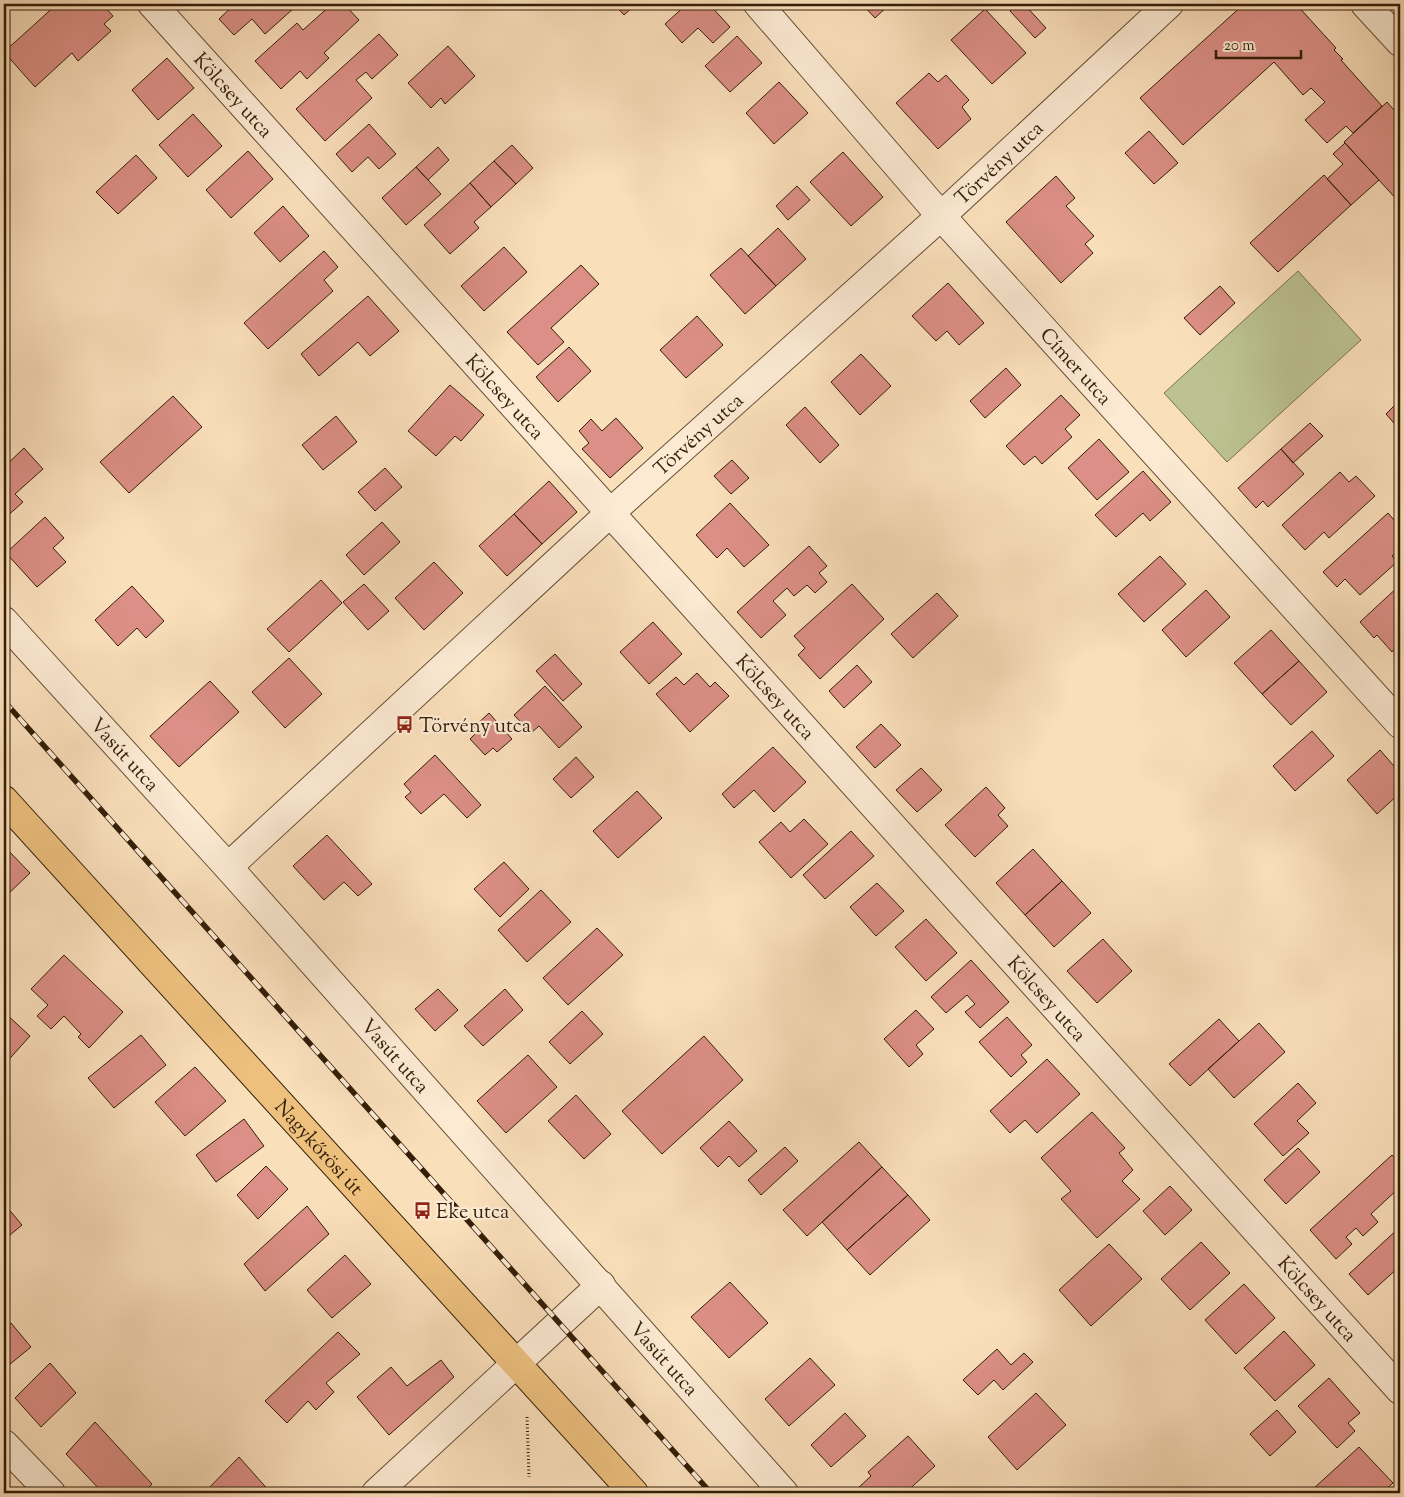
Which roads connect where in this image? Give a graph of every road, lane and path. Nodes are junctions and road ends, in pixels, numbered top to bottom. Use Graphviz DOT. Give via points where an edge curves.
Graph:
graph roads {
  1 [pos="152,4"];
  2 [pos="758,4"];
  3 [pos="1169,4"];
  4 [pos="1365,4"];
  5 [pos="1400,42"];
  6 [pos="941,216"];
  7 [pos="610,513"];
  8 [pos="4,621"];
  9 [pos="1400,724"];
  10 [pos="4,800"];
  11 [pos="228,867"];
  12 [pos="601,1285"];
  13 [pos="516,1363"];
  14 [pos="496,1381"];
  15 [pos="1400,1390"];
  16 [pos="4,1444"];
  17 [pos="529,1477"];
  18 [pos="51,1493"];
  19 [pos="376,1493"];
  20 [pos="634,1493"];
  21 [pos="784,1493"];
  1 -- 7 [label="street, Kölcsey utca"];
  2 -- 6 [label="street, Címer utca"];
  3 -- 6 [label="street, Törvény utca"];
  4 -- 5 [label="street"];
  6 -- 7 [label="street, Törvény utca"];
  6 -- 9 [label="street, Címer utca"];
  7 -- 11 [label="street, Törvény utca"];
  7 -- 15 [label="street, Kölcsey utca"];
  8 -- 11 [label="street, Vasút utca"];
  10 -- 13 [label="main road, Nagykőrösi út"];
  11 -- 12 [label="street, Vasút utca"];
  12 -- 13 [label="street"];
  12 -- 21 [label="street, Vasút utca"];
  13 -- 14 [label="street"];
  13 -- 20 [label="main road, Nagykőrösi út"];
  14 -- 17 [label="path" via="527,1417"];
  14 -- 19 [label="street"];
  16 -- 18 [label="street"];
}
